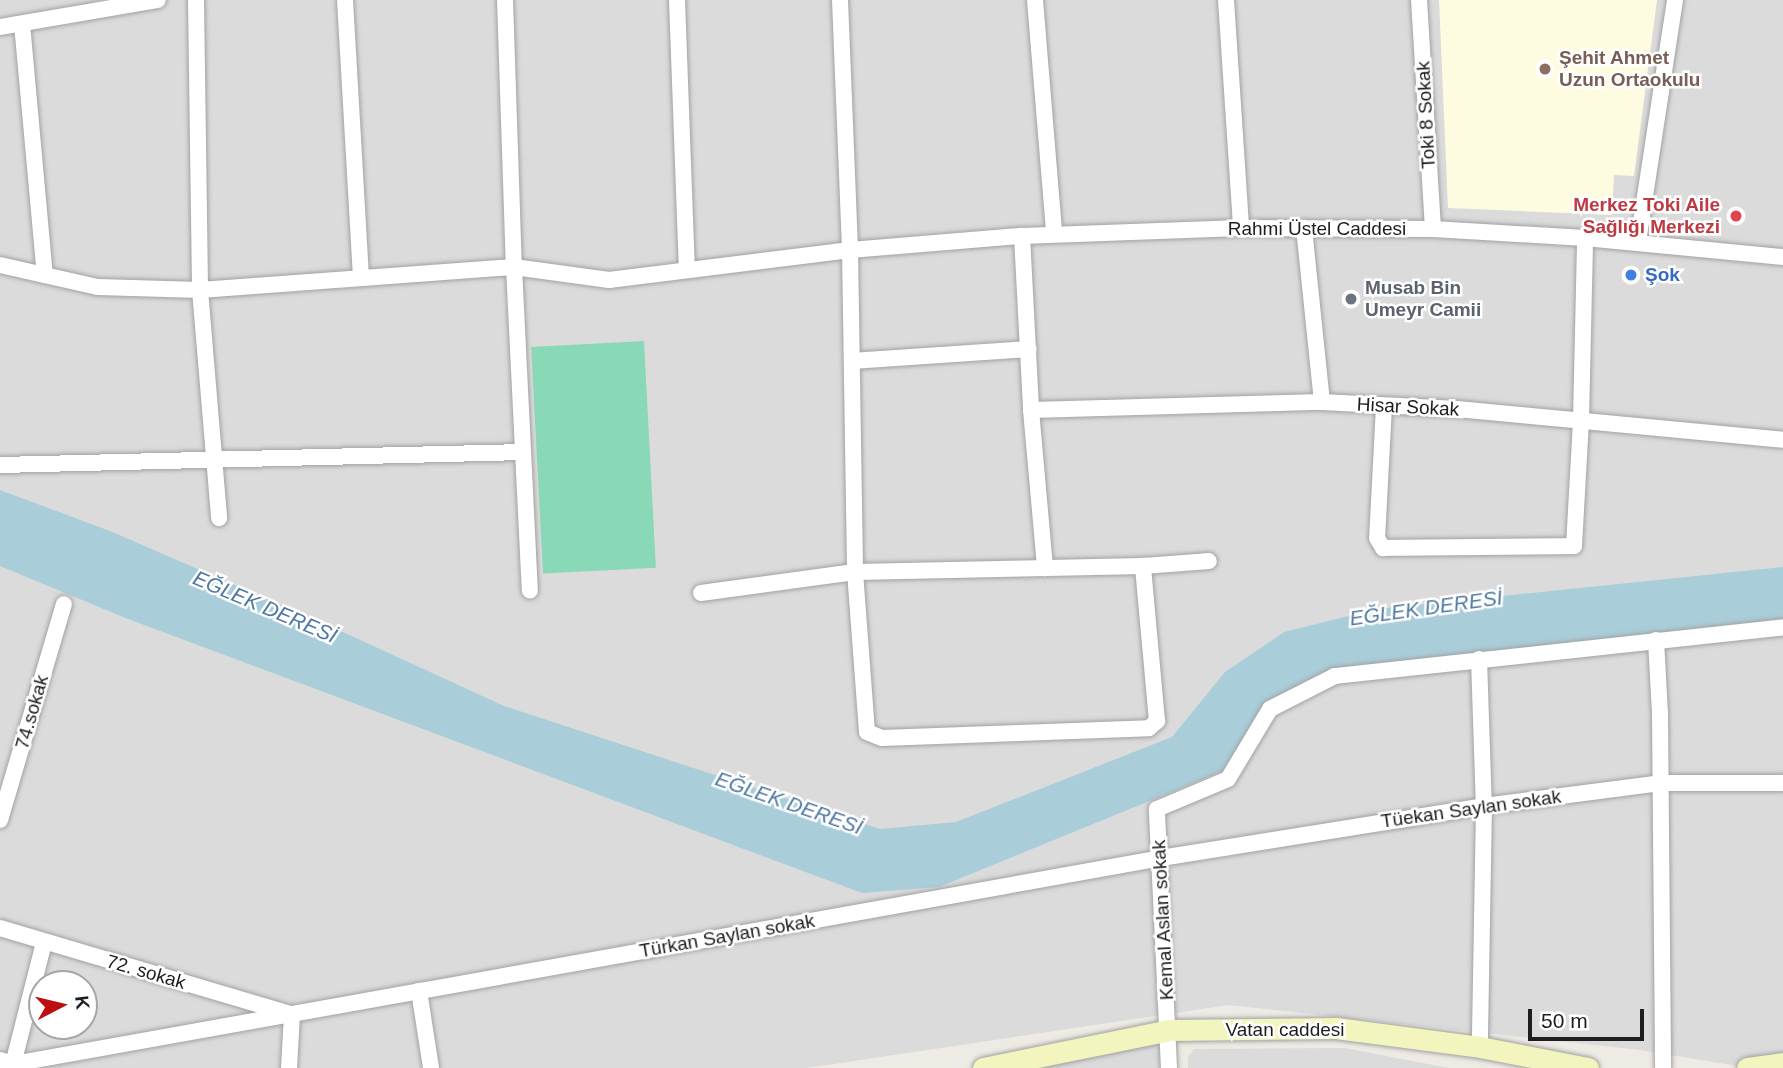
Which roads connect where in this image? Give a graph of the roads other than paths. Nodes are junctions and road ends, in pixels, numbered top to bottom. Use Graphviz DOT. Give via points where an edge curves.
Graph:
graph roads {
  1 [pos="158,0"];
  2 [pos="196,0"];
  3 [pos="345,0"];
  4 [pos="505,0"];
  5 [pos="677,0"];
  6 [pos="840,0"];
  7 [pos="1035,0"];
  8 [pos="1226,0"];
  9 [pos="1419,0"];
  10 [pos="1675,0"];
  11 [pos="22,23"];
  12 [pos="0,27"];
  13 [pos="1241,228"];
  14 [pos="1304,228"];
  15 [pos="1433,229"];
  16 [pos="1054,233"];
  17 [pos="1022,236"];
  18 [pos="1584,238"];
  19 [pos="1639,242"];
  20 [pos="850,250"];
  21 [pos="1783,257"];
  22 [pos="0,265"];
  23 [pos="514,267"];
  24 [pos="687,270"];
  25 [pos="45,275"];
  26 [pos="361,278"];
  27 [pos="200,290"];
  28 [pos="1029,349"];
  29 [pos="852,360"];
  30 [pos="1322,402"];
  31 [pos="1384,405"];
  32 [pos="1031,410"];
  33 [pos="1581,420"];
  34 [pos="1783,440"];
  35 [pos="523,452"];
  36 [pos="215,460"];
  37 [pos="0,465"];
  38 [pos="219,518"];
  39 [pos="1209,561"];
  40 [pos="1143,566"];
  41 [pos="1045,568"];
  42 [pos="855,572"];
  43 [pos="530,591"];
  44 [pos="701,593"];
  45 [pos="64,604"];
  46 [pos="1783,627"];
  47 [pos="1656,640"];
  48 [pos="1479,659"];
  49 [pos="1661,783"];
  50 [pos="1783,783"];
  51 [pos="1484,806"];
  52 [pos="0,820"];
  53 [pos="1161,858"];
  54 [pos="0,928"];
  55 [pos="44,942"];
  56 [pos="419,991"];
  57 [pos="292,1014"];
  58 [pos="1169,1030"];
  59 [pos="1480,1047"];
  60 [pos="1783,1063"];
  61 [pos="8,1064"];
  62 [pos="289,1068"];
  63 [pos="431,1068"];
  64 [pos="983,1068"];
  65 [pos="1169,1068"];
  66 [pos="1588,1068"];
  67 [pos="1663,1068"];
  68 [pos="1746,1068"];
  1 -- 11 [label="street"];
  2 -- 27 [label="street"];
  3 -- 26 [label="street"];
  4 -- 23 [label="street"];
  5 -- 24 [label="street"];
  6 -- 20 [label="street"];
  7 -- 16 [label="street"];
  8 -- 13 [label="street"];
  9 -- 15 [label="street, Toki 8 Sokak"];
  10 -- 19 [label="street"];
  11 -- 12 [label="street"];
  11 -- 25 [label="street"];
  13 -- 14 [label="street, Rahmi Üstel Caddesi"];
  13 -- 16 [label="street, Rahmi Üstel Caddesi"];
  14 -- 15 [label="street, Rahmi Üstel Caddesi"];
  14 -- 30 [label="street"];
  15 -- 18 [label="street, Rahmi Üstel Caddesi"];
  16 -- 17 [label="street, Rahmi Üstel Caddesi"];
  17 -- 20 [label="street, Rahmi Üstel Caddesi"];
  17 -- 28 [label="street"];
  18 -- 19 [label="street, Rahmi Üstel Caddesi"];
  18 -- 33 [label="street"];
  19 -- 21 [label="street, Rahmi Üstel Caddesi"];
  20 -- 24 [label="street, Rahmi Üstel Caddesi"];
  20 -- 29 [label="street"];
  22 -- 25 [label="street, Rahmi Üstel Caddesi"];
  23 -- 24 [label="street, Rahmi Üstel Caddesi" via="609,280"];
  23 -- 26 [label="street, Rahmi Üstel Caddesi"];
  23 -- 35 [label="street"];
  25 -- 27 [label="street, Rahmi Üstel Caddesi" via="98,286"];
  26 -- 27 [label="street, Rahmi Üstel Caddesi"];
  27 -- 36 [label="street"];
  28 -- 29 [label="street"];
  28 -- 32 [label="street"];
  29 -- 42 [label="street"];
  30 -- 31 [label="street, Hisar Sokak"];
  30 -- 32 [label="street, Hisar Sokak"];
  31 -- 33 [label="street, Hisar Sokak"];
  31 -- 33 [label="street" via="1377,538 1383,548 1574,547"];
  32 -- 41 [label="street"];
  33 -- 34 [label="street, Hisar Sokak"];
  35 -- 36 [label="street"];
  35 -- 43 [label="street"];
  36 -- 37 [label="street"];
  36 -- 38 [label="street"];
  39 -- 40 [label="street"];
  40 -- 41 [label="street"];
  40 -- 42 [label="street" via="1157,721 1149,728 881,738 867,733"];
  41 -- 42 [label="street"];
  42 -- 44 [label="street"];
  45 -- 52 [label="street, 74.sokak"];
  46 -- 47 [label="street"];
  47 -- 48 [label="street"];
  47 -- 49 [label="street"];
  48 -- 51 [label="street"];
  48 -- 53 [label="street, Kemal Aslan sokak" via="1335,676 1270,709 1228,779 1157,809"];
  49 -- 50 [label="street, Tüekan Saylan sokak"];
  49 -- 51 [label="street, Tüekan Saylan sokak"];
  49 -- 67 [label="street"];
  51 -- 53 [label="street, Tüekan Saylan sokak"];
  51 -- 59 [label="street"];
  53 -- 56 [label="street, Türkan Saylan sokak"];
  53 -- 58 [label="street, Kemal Aslan sokak"];
  54 -- 55 [label="street, 72. sokak"];
  55 -- 57 [label="street, 72. sokak"];
  55 -- 61 [label="street"];
  56 -- 57 [label="street, Türkan Saylan sokak"];
  56 -- 63 [label="street"];
  57 -- 61 [label="street, Türkan Saylan sokak"];
  57 -- 62 [label="street"];
  58 -- 59 [label="street, Vatan caddesi" via="1336,1028"];
  58 -- 64 [label="street, Vatan caddesi"];
  58 -- 65 [label="street, Kemal Aslan sokak"];
  59 -- 66 [label="street, Vatan caddesi"];
  60 -- 68 [label="street"];
}
